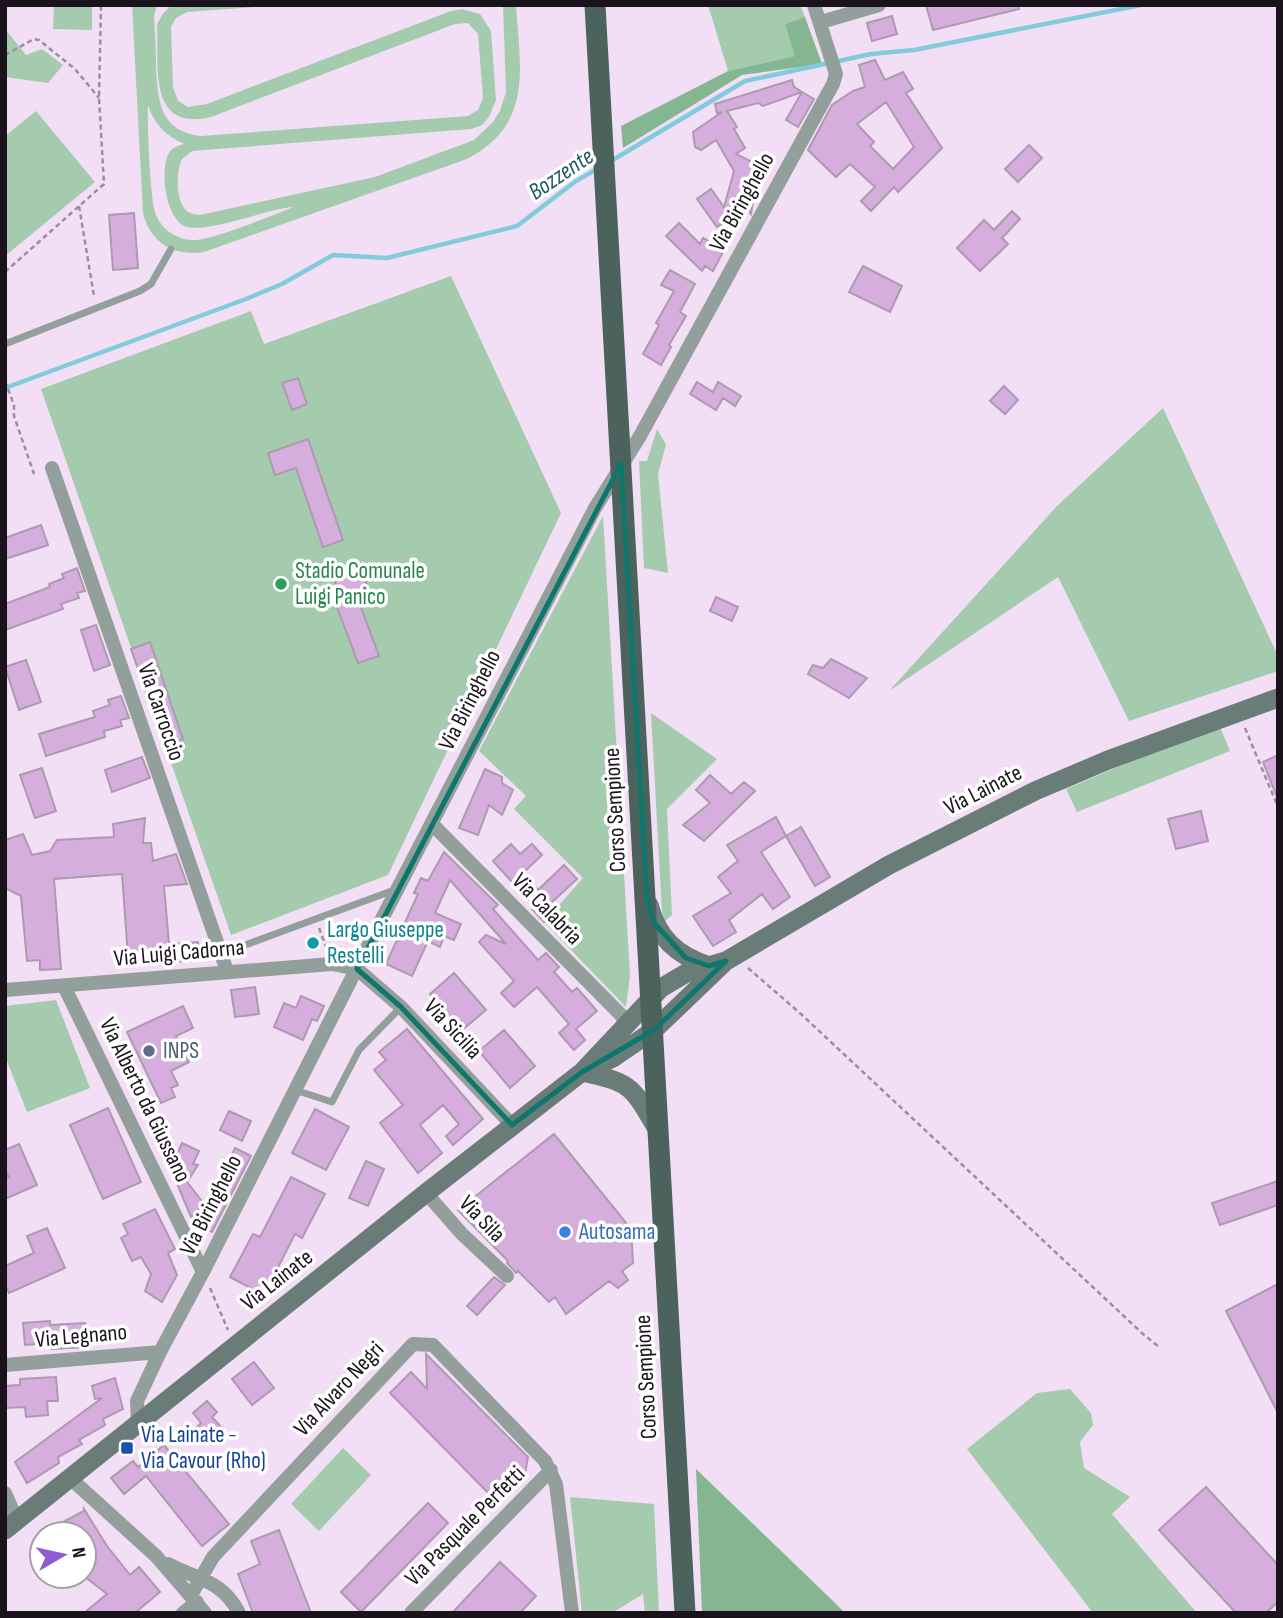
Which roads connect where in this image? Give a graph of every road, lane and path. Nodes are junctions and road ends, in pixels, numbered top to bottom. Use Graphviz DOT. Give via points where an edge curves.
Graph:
graph roads {
  1 [pos="101,5"];
  2 [pos="595,5"];
  3 [pos="814,5"];
  4 [pos="879,5"];
  5 [pos="821,22"];
  6 [pos="5,55"];
  7 [pos="99,99"];
  8 [pos="79,206"];
  9 [pos="171,249"];
  10 [pos="5,272"];
  11 [pos="95,308"];
  12 [pos="5,344"];
  13 [pos="5,381"];
  14 [pos="621,464"];
  15 [pos="51,468"];
  16 [pos="34,474"];
  17 [pos="1278,698"];
  18 [pos="1239,712"];
  19 [pos="1278,807"];
  20 [pos="432,824"];
  21 [pos="397,889"];
  22 [pos="647,898"];
  23 [pos="316,919"];
  24 [pos="221,954"];
  25 [pos="724,960"];
  26 [pos="332,964"];
  27 [pos="357,969"];
  28 [pos="227,971"];
  29 [pos="64,986"];
  30 [pos="5,990"];
  31 [pos="653,998"];
  32 [pos="401,1007"];
  33 [pos="627,1027"];
  34 [pos="654,1031"];
  35 [pos="582,1072"];
  36 [pos="295,1090"];
  37 [pos="512,1125"];
  38 [pos="657,1129"];
  39 [pos="426,1193"];
  40 [pos="203,1272"];
  41 [pos="506,1276"];
  42 [pos="234,1345"];
  43 [pos="1159,1347"];
  44 [pos="160,1352"];
  45 [pos="5,1365"];
  46 [pos="138,1422"];
  47 [pos="551,1470"];
  48 [pos="71,1478"];
  49 [pos="5,1493"];
  50 [pos="11,1525"];
  51 [pos="156,1556"];
  52 [pos="201,1579"];
  53 [pos="220,1587"];
  54 [pos="199,1605"];
  55 [pos="183,1613"];
  56 [pos="239,1613"];
  57 [pos="411,1613"];
  58 [pos="572,1613"];
  59 [pos="685,1613"];
  1 -- 7 [label="path"];
  2 -- 14 [label="main road, Corso Sempione"];
  3 -- 5 [label="street, Via Biringhello"];
  4 -- 5 [label="street"];
  5 -- 14 [label="street, Via Biringhello" via="836,74 833,84"];
  6 -- 7 [label="path" via="39,40 75,69"];
  7 -- 8 [label="path" via="104,184"];
  8 -- 10 [label="path"];
  8 -- 11 [label="path"];
  9 -- 11 [label="lane" via="151,284"];
  11 -- 12 [label="lane"];
  13 -- 16 [label="path"];
  14 -- 20 [label="street, Via Biringhello"];
  14 -- 22 [label="main road, Corso Sempione"];
  15 -- 24 [label="street, Via Carroccio"];
  17 -- 18 [label="street, Via Lainate"];
  18 -- 19 [label="path"];
  18 -- 25 [label="street, Via Lainate" via="1035,791 889,865"];
  20 -- 21 [label="street, Via Biringhello"];
  20 -- 33 [label="street, Via Calabria" via="622,1016"];
  21 -- 23 [label="lane"];
  21 -- 27 [label="street, Via Biringhello"];
  22 -- 25 [label="street" via="654,923 686,958"];
  22 -- 31 [label="main road, Corso Sempione"];
  23 -- 24 [label="lane"];
  23 -- 26 [label="path"];
  24 -- 28 [label="street, Via Carroccio"];
  25 -- 31 [label="street, Via Lainate" via="674,979"];
  25 -- 34 [label="street, Via Lainate"];
  25 -- 43 [label="path" via="749,970 801,1014"];
  26 -- 27 [label="street, Via Luigi Cadorna"];
  26 -- 28 [label="street, Via Luigi Cadorna"];
  27 -- 32 [label="street, Via Sicilia"];
  27 -- 36 [label="street, Via Biringhello"];
  28 -- 29 [label="street, Via Luigi Cadorna"];
  29 -- 30 [label="street, Via Luigi Cadorna"];
  29 -- 40 [label="street, Via Alberto da Giussano"];
  31 -- 33 [label="street, Via Lainate"];
  31 -- 34 [label="main road, Corso Sempione"];
  32 -- 36 [label="lane" via="359,1050 332,1102"];
  32 -- 37 [label="street, Via Sicilia"];
  33 -- 35 [label="street, Via Lainate"];
  34 -- 35 [label="street, Via Lainate"];
  34 -- 38 [label="main road, Corso Sempione"];
  35 -- 37 [label="street, Via Lainate"];
  35 -- 38 [label="street" via="625,1084"];
  36 -- 40 [label="street, Via Biringhello"];
  37 -- 39 [label="street, Via Lainate"];
  38 -- 59 [label="main road, Corso Sempione"];
  39 -- 41 [label="street, Via Sila"];
  39 -- 42 [label="street, Via Lainate"];
  40 -- 42 [label="path"];
  40 -- 44 [label="street, Via Biringhello"];
  42 -- 46 [label="street, Via Lainate"];
  44 -- 45 [label="street, Via Legnano"];
  44 -- 46 [label="street, Via Biringhello" via="137,1401"];
  46 -- 48 [label="street, Via Lainate"];
  47 -- 52 [label="street, Via Alvaro Negri" via="433,1345 413,1344 212,1557"];
  47 -- 57 [label="street, Via Pasquale Perfetti"];
  47 -- 58 [label="street"];
  48 -- 50 [label="street, Via Lainate"];
  48 -- 51 [label="street"];
  49 -- 50 [label="street"];
  51 -- 52 [label="street"];
  51 -- 54 [label="street"];
  52 -- 53 [label="street"];
  52 -- 54 [label="street, Via Alvaro Negri"];
  53 -- 54 [label="street" via="208,1588"];
  53 -- 56 [label="street"];
  54 -- 55 [label="street"];
}
